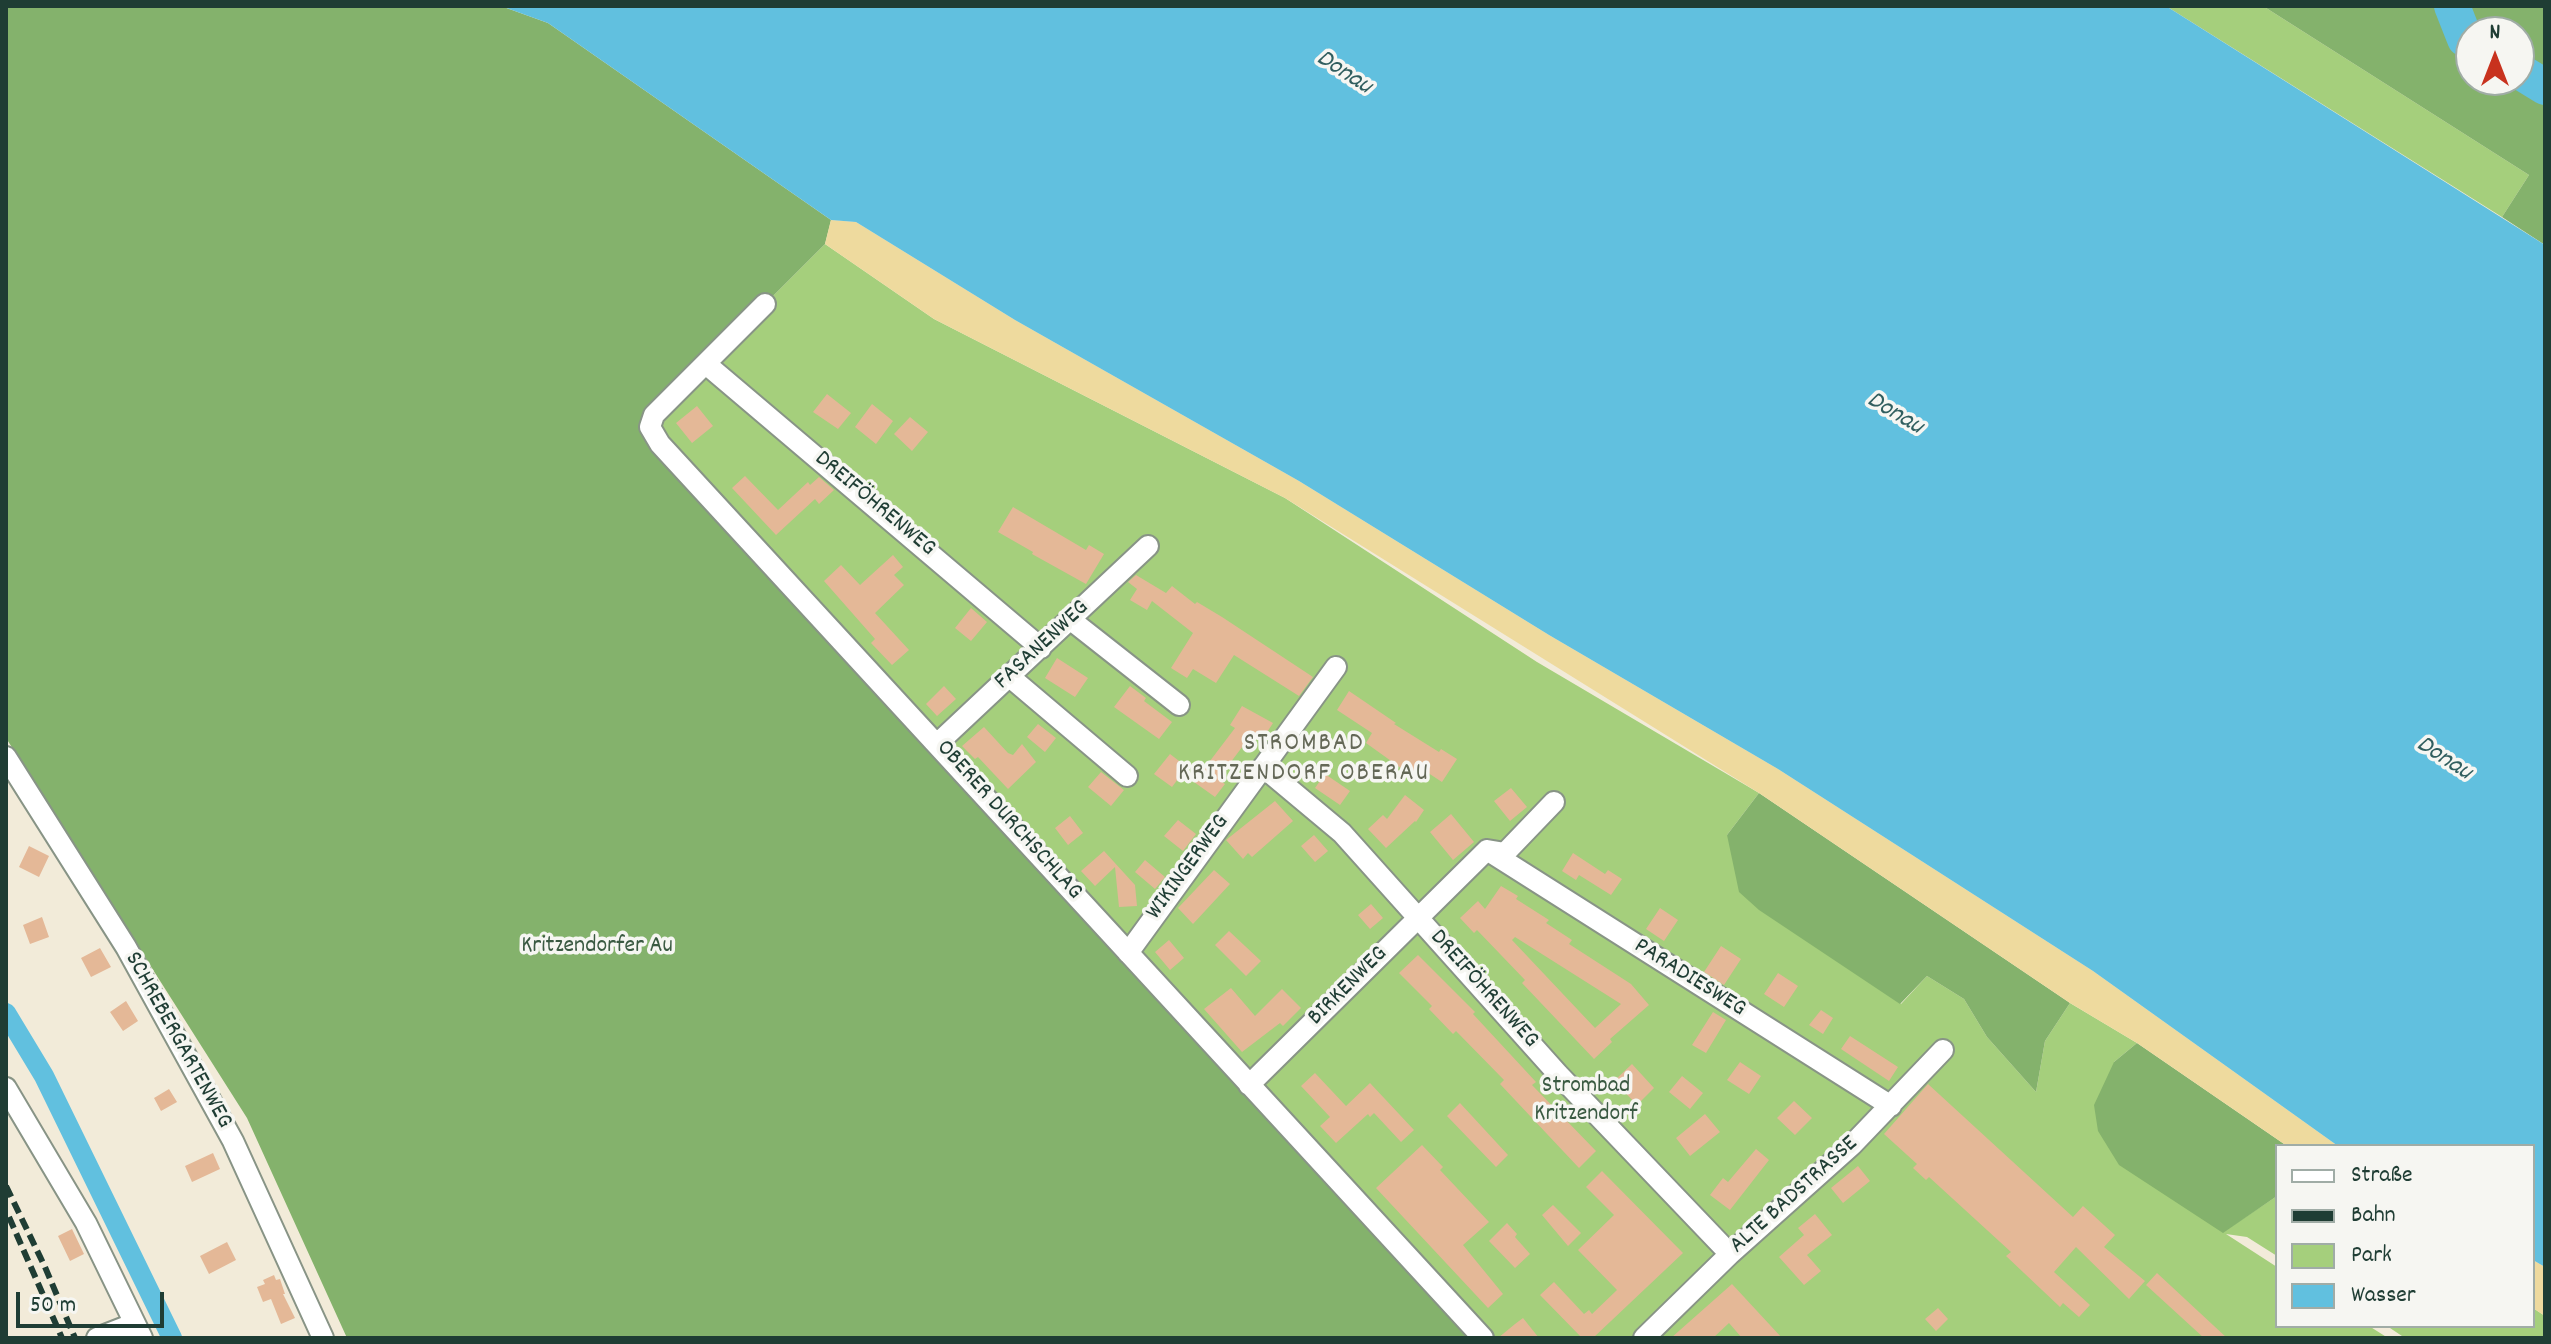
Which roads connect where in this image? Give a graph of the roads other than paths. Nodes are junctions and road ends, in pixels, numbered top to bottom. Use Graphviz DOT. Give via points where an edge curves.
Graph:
graph roads {
  1 [pos="765,304"];
  2 [pos="706,364"];
  3 [pos="1148,546"];
  4 [pos="1071,620"];
  5 [pos="1041,648"];
  6 [pos="1336,667"];
  7 [pos="1010,677"];
  8 [pos="1179,705"];
  9 [pos="937,744"];
  10 [pos="6,757"];
  11 [pos="1263,767"];
  12 [pos="1127,776"];
  13 [pos="1554,802"];
  14 [pos="1487,850"];
  15 [pos="1419,917"];
  16 [pos="1128,953"];
  17 [pos="1943,1050"];
  18 [pos="1249,1085"];
  19 [pos="6,1088"];
  20 [pos="1891,1106"];
  21 [pos="1730,1254"];
  22 [pos="137,1331"];
  23 [pos="97,1338"];
  24 [pos="323,1338"];
  25 [pos="1483,1338"];
  26 [pos="1644,1338"];
  1 -- 2 [label="street, OBERER DURCHSCHLAG"];
  2 -- 5 [label="street, DREIFÖHRENWEG"];
  2 -- 9 [label="street, OBERER DURCHSCHLAG" via="654,415 650,427 660,444"];
  3 -- 4 [label="street, FASANENWEG"];
  4 -- 5 [label="street, FASANENWEG"];
  4 -- 8 [label="street"];
  5 -- 7 [label="street, FASANENWEG"];
  6 -- 11 [label="street, WIKINGERWEG"];
  7 -- 9 [label="street, FASANENWEG"];
  7 -- 12 [label="street"];
  9 -- 16 [label="street, OBERER DURCHSCHLAG"];
  10 -- 24 [label="street, SCHREBERGARTENWEG" via="126,947 233,1141"];
  11 -- 15 [label="street, DREIFÖHRENWEG" via="1342,833"];
  11 -- 16 [label="street, WIKINGERWEG"];
  13 -- 14 [label="street, BIRKENWEG" via="1505,853"];
  14 -- 15 [label="street, BIRKENWEG"];
  14 -- 20 [label="street, PARADIESWEG"];
  15 -- 18 [label="street, BIRKENWEG"];
  15 -- 21 [label="street, DREIFÖHRENWEG" via="1558,1074"];
  16 -- 18 [label="street, OBERER DURCHSCHLAG"];
  17 -- 20 [label="street, ALTE BADSTRASSE"];
  18 -- 25 [label="street, OBERER DURCHSCHLAG"];
  19 -- 22 [label="street" via="86,1223"];
  20 -- 21 [label="street, ALTE BADSTRASSE"];
  21 -- 26 [label="street, ALTE BADSTRASSE"];
  22 -- 23 [label="street"];
}
